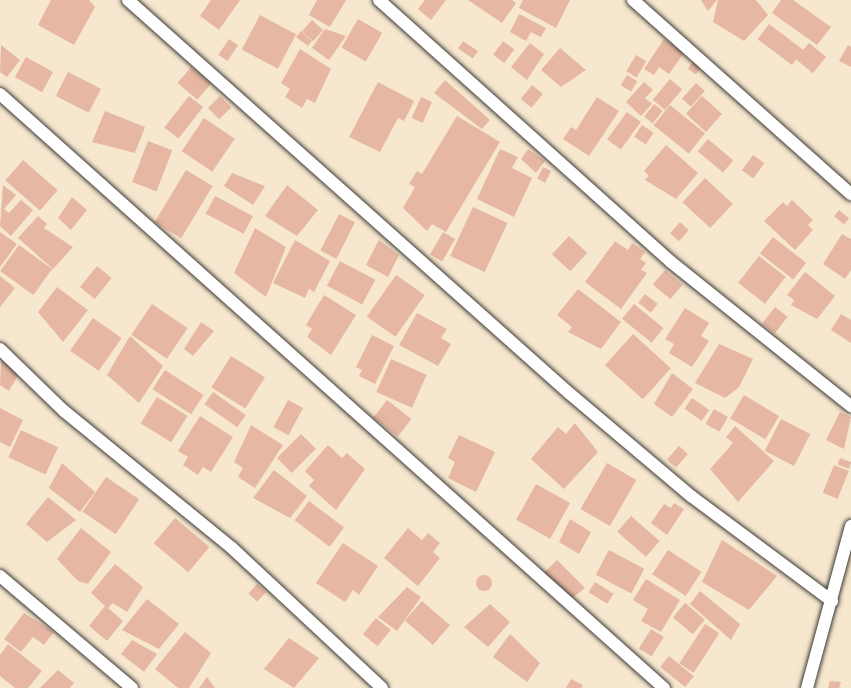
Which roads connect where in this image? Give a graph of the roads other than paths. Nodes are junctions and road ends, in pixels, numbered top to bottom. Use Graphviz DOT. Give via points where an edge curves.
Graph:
graph roads {
  1 [pos="128,0"];
  2 [pos="379,0"];
  3 [pos="633,0"];
  4 [pos="0,94"];
  5 [pos="851,194"];
  6 [pos="0,348"];
  7 [pos="851,406"];
  8 [pos="851,526"];
  9 [pos="0,576"];
  10 [pos="832,602"];
  11 [pos="132,688"];
  12 [pos="382,688"];
  13 [pos="663,688"];
  14 [pos="807,688"];
  1 -- 10 [label="street" via="569,393 691,496"];
  2 -- 7 [label="street" via="671,262"];
  3 -- 5 [label="street"];
  4 -- 13 [label="street"];
  6 -- 12 [label="street" via="64,411 232,548"];
  8 -- 10 [label="street"];
  9 -- 11 [label="street"];
  10 -- 14 [label="street"];
}
